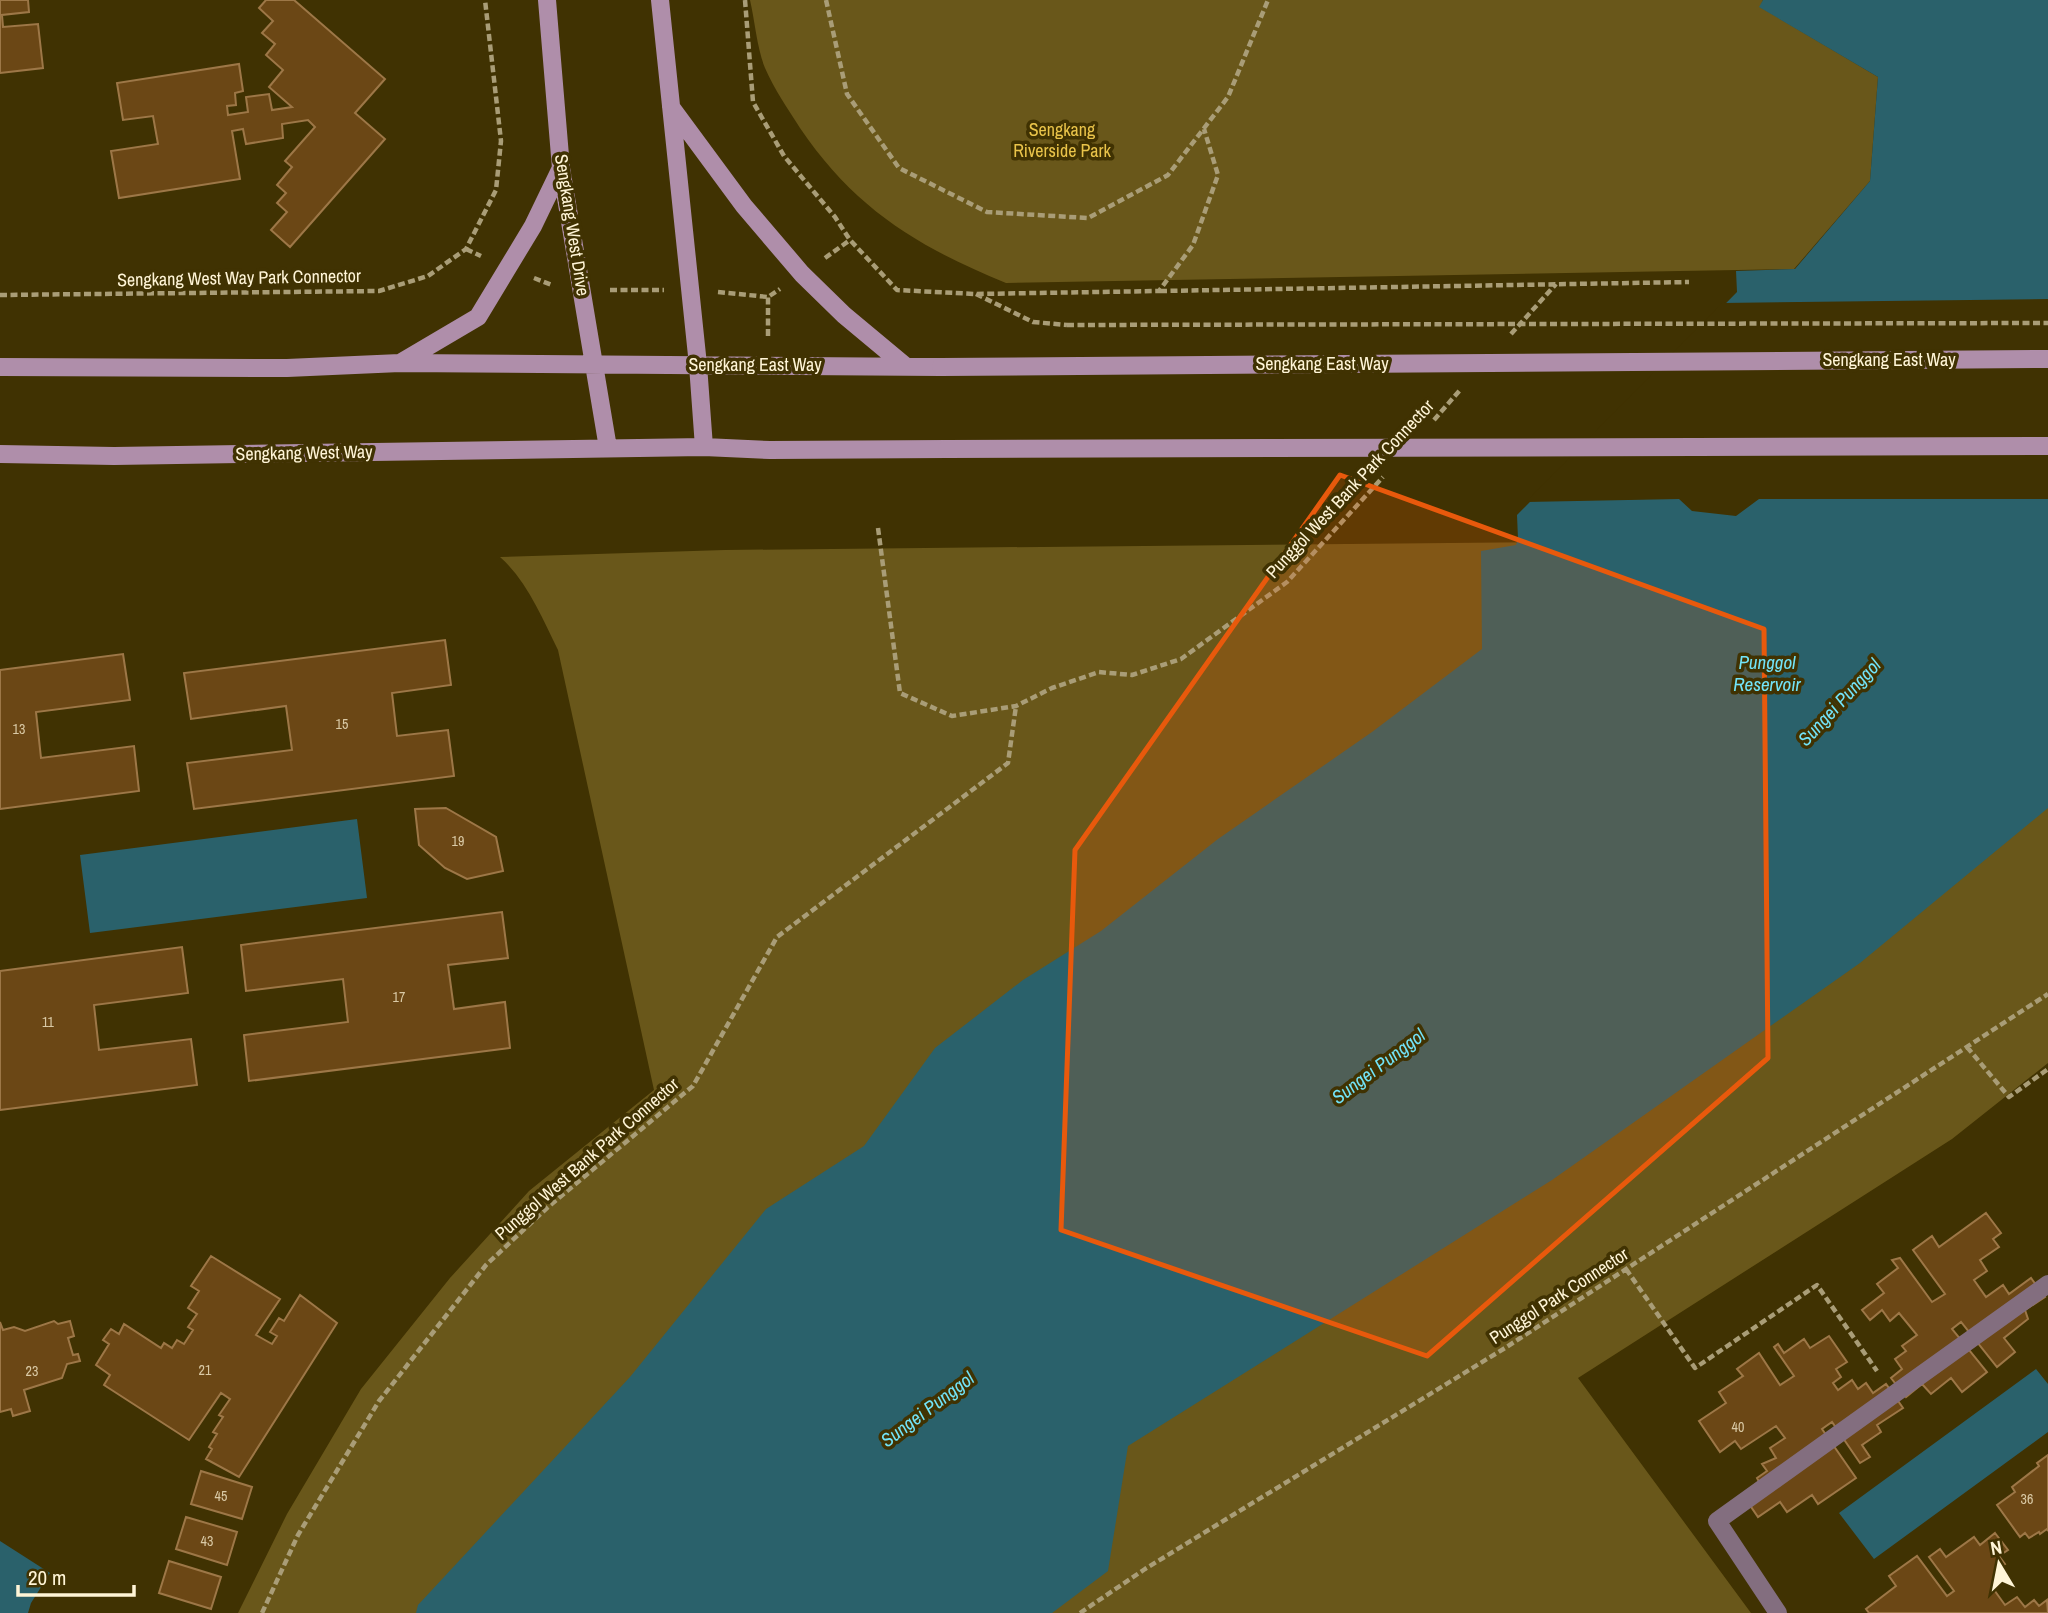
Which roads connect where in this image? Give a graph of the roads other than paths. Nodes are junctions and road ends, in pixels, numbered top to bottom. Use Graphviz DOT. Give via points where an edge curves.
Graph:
graph roads {
  1 [pos="547,0"];
  2 [pos="660,0"];
  3 [pos="670,106"];
  4 [pos="561,168"];
  5 [pos="2048,359"];
  6 [pos="400,363"];
  7 [pos="595,364"];
  8 [pos="698,365"];
  9 [pos="904,365"];
  10 [pos="0,367"];
  11 [pos="2048,446"];
  12 [pos="705,447"];
  13 [pos="608,448"];
  14 [pos="0,454"];
  15 [pos="2048,1284"];
  16 [pos="1779,1613"];
  1 -- 4 [label="main road, Sengkang West Drive"];
  2 -- 3 [label="main road"];
  3 -- 8 [label="main road"];
  3 -- 9 [label="main road" via="744,206 802,274"];
  4 -- 6 [label="main road" via="533,226 478,317"];
  4 -- 7 [label="main road, Sengkang West Drive"];
  5 -- 9 [label="main road, Sengkang East Way, bridge"];
  6 -- 7 [label="main road"];
  6 -- 10 [label="main road" via="287,368"];
  7 -- 8 [label="main road, Sengkang East Way"];
  7 -- 13 [label="main road, Sengkang West Drive"];
  8 -- 9 [label="main road, Sengkang East Way"];
  8 -- 12 [label="main road"];
  11 -- 12 [label="main road, bridge"];
  12 -- 13 [label="main road"];
  13 -- 14 [label="main road, Sengkang West Way"];
  15 -- 16 [label="lane" via="1717,1521"];
}
